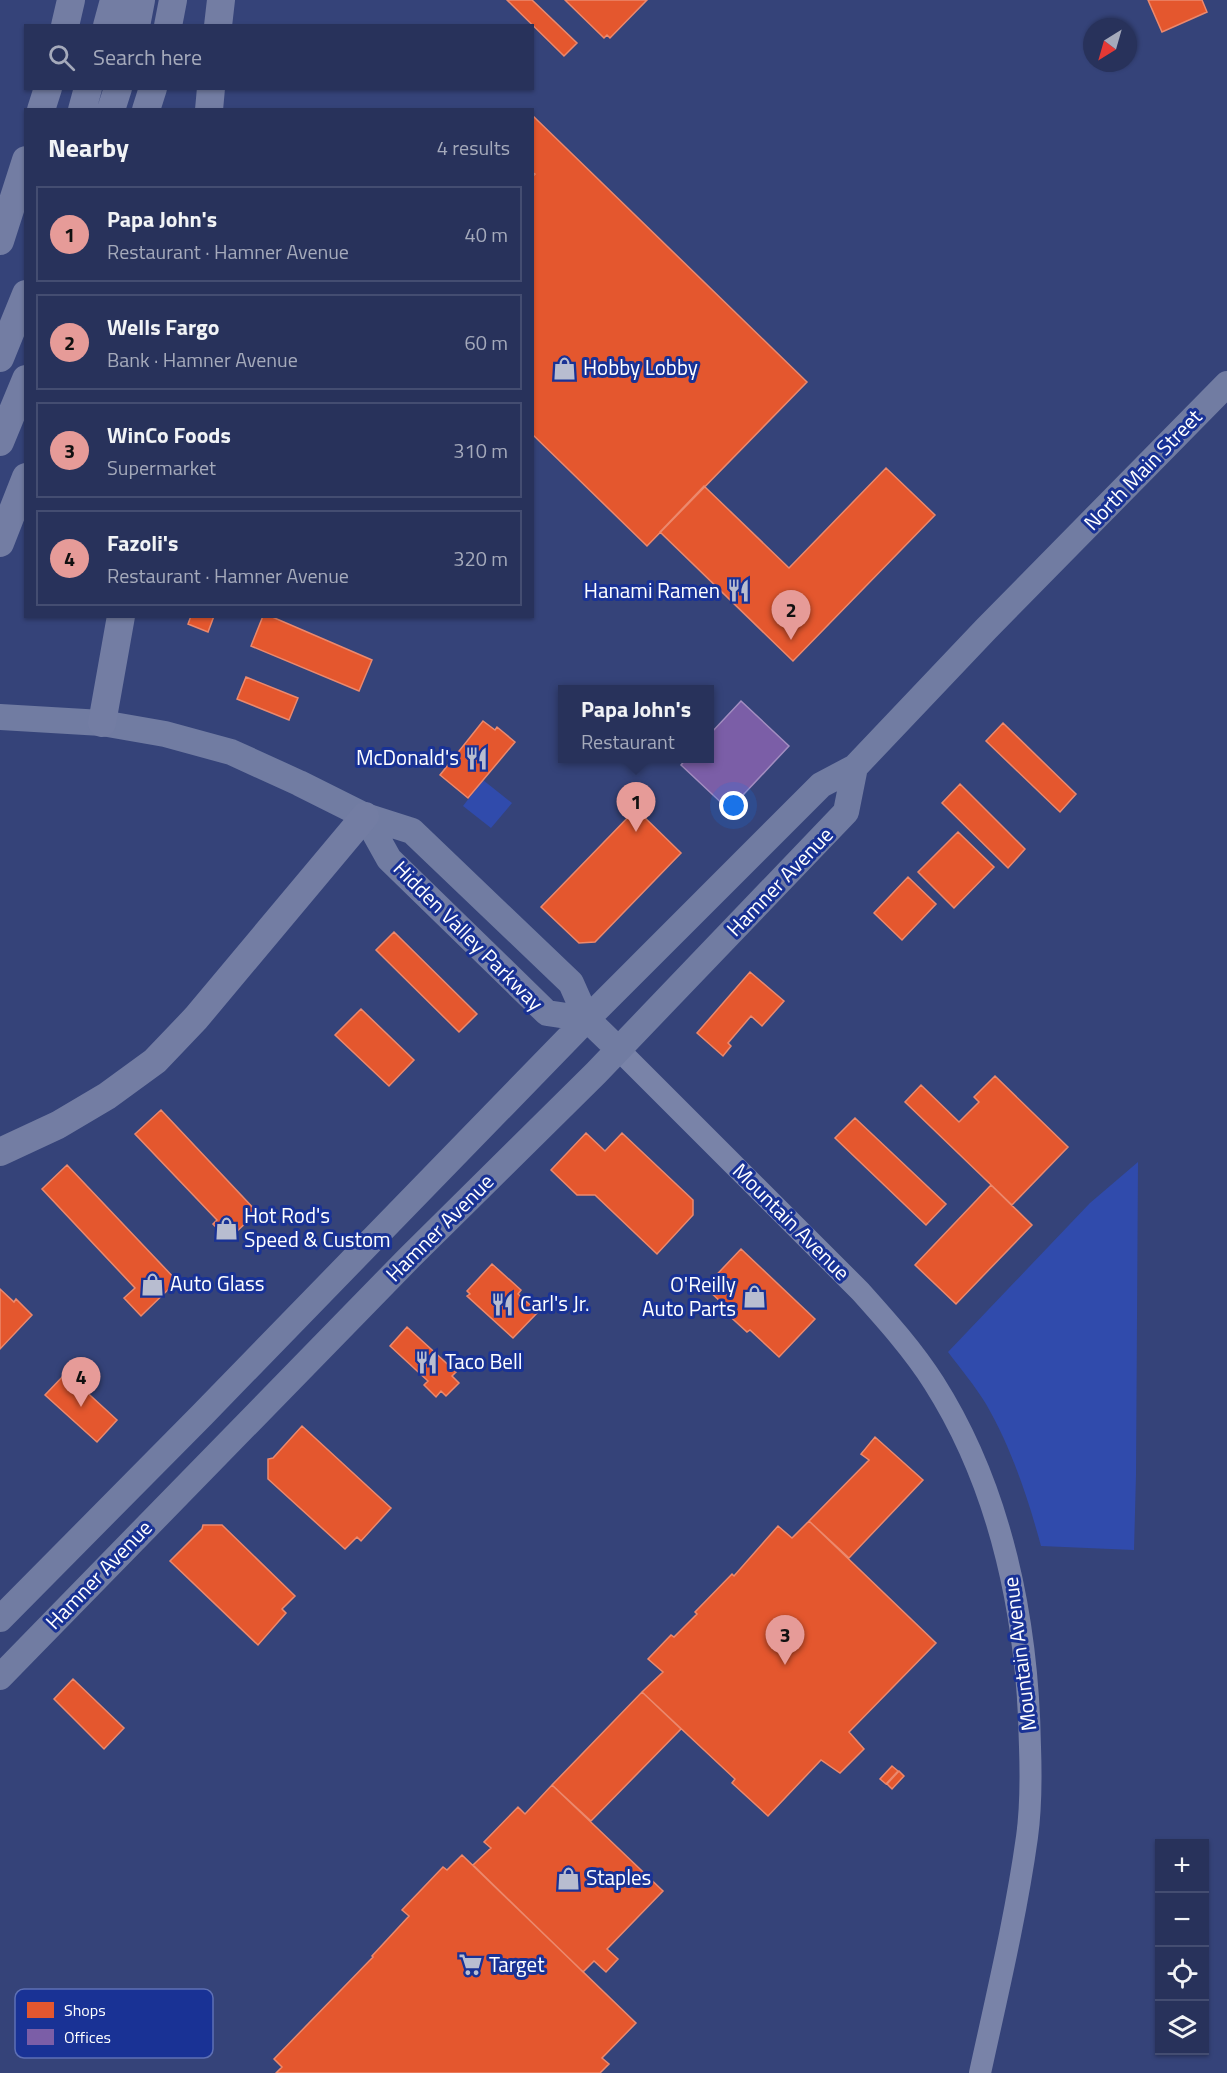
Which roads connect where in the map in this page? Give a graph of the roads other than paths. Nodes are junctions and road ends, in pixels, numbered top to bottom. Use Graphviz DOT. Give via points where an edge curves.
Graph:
graph roads {
  1 [pos="71,0"];
  2 [pos="114,0"];
  3 [pos="141,0"];
  4 [pos="173,0"];
  5 [pos="221,0"];
  6 [pos="65,24"];
  7 [pos="107,24"];
  8 [pos="136,24"];
  9 [pos="168,24"];
  10 [pos="218,24"];
  11 [pos="47,90"];
  12 [pos="87,90"];
  13 [pos="117,90"];
  14 [pos="152,90"];
  15 [pos="211,90"];
  16 [pos="42,108"];
  17 [pos="83,108"];
  18 [pos="112,108"];
  19 [pos="147,108"];
  20 [pos="209,108"];
  21 [pos="24,166"];
  22 [pos="0,241"];
  23 [pos="24,299"];
  24 [pos="0,358"];
  25 [pos="24,384"];
  26 [pos="1227,384"];
  27 [pos="0,442"];
  28 [pos="24,482"];
  29 [pos="0,543"];
  30 [pos="1059,555"];
  31 [pos="121,618"];
  32 [pos="0,717"];
  33 [pos="102,723"];
  34 [pos="855,767"];
  35 [pos="365,816"];
  36 [pos="586,1019"];
  37 [pos="618,1049"];
  38 [pos="0,1152"];
  39 [pos="0,1619"];
  40 [pos="0,1677"];
  41 [pos="980,2073"];
  1 -- 6 [label="highway"];
  2 -- 7 [label="highway"];
  3 -- 8 [label="highway"];
  4 -- 9 [label="highway"];
  5 -- 10 [label="highway"];
  11 -- 16 [label="highway"];
  12 -- 17 [label="highway"];
  13 -- 18 [label="highway"];
  14 -- 19 [label="highway"];
  15 -- 20 [label="highway"];
  21 -- 22 [label="highway"];
  23 -- 24 [label="highway"];
  25 -- 27 [label="highway"];
  26 -- 30 [label="main road, North Main Street"];
  28 -- 29 [label="highway"];
  30 -- 34 [label="main road, Hamner Avenue"];
  31 -- 33 [label="highway"];
  32 -- 33 [label="main road, Hidden Valley Parkway"];
  33 -- 35 [label="main road, Hidden Valley Parkway" via="165,734 231,752"];
  34 -- 36 [label="main road, Hamner Avenue" via="821,785"];
  34 -- 37 [label="main road, Hamner Avenue" via="846,812"];
  35 -- 36 [label="main road, Hidden Valley Parkway" via="412,831 571,983"];
  35 -- 36 [label="main road, Hidden Valley Parkway" via="389,859 546,1013"];
  35 -- 38 [label="highway" via="196,1018 155,1061 107,1096"];
  36 -- 37 [label="main road"];
  36 -- 39 [label="main road, Hamner Avenue"];
  37 -- 40 [label="main road, Hamner Avenue"];
  37 -- 41 [label="main road, Mountain Avenue" via="860,1291 897,1333 934,1382 966,1442 990,1502 1008,1562 1020,1623 1029,1698 1031,1773 1027,1836"];
}
